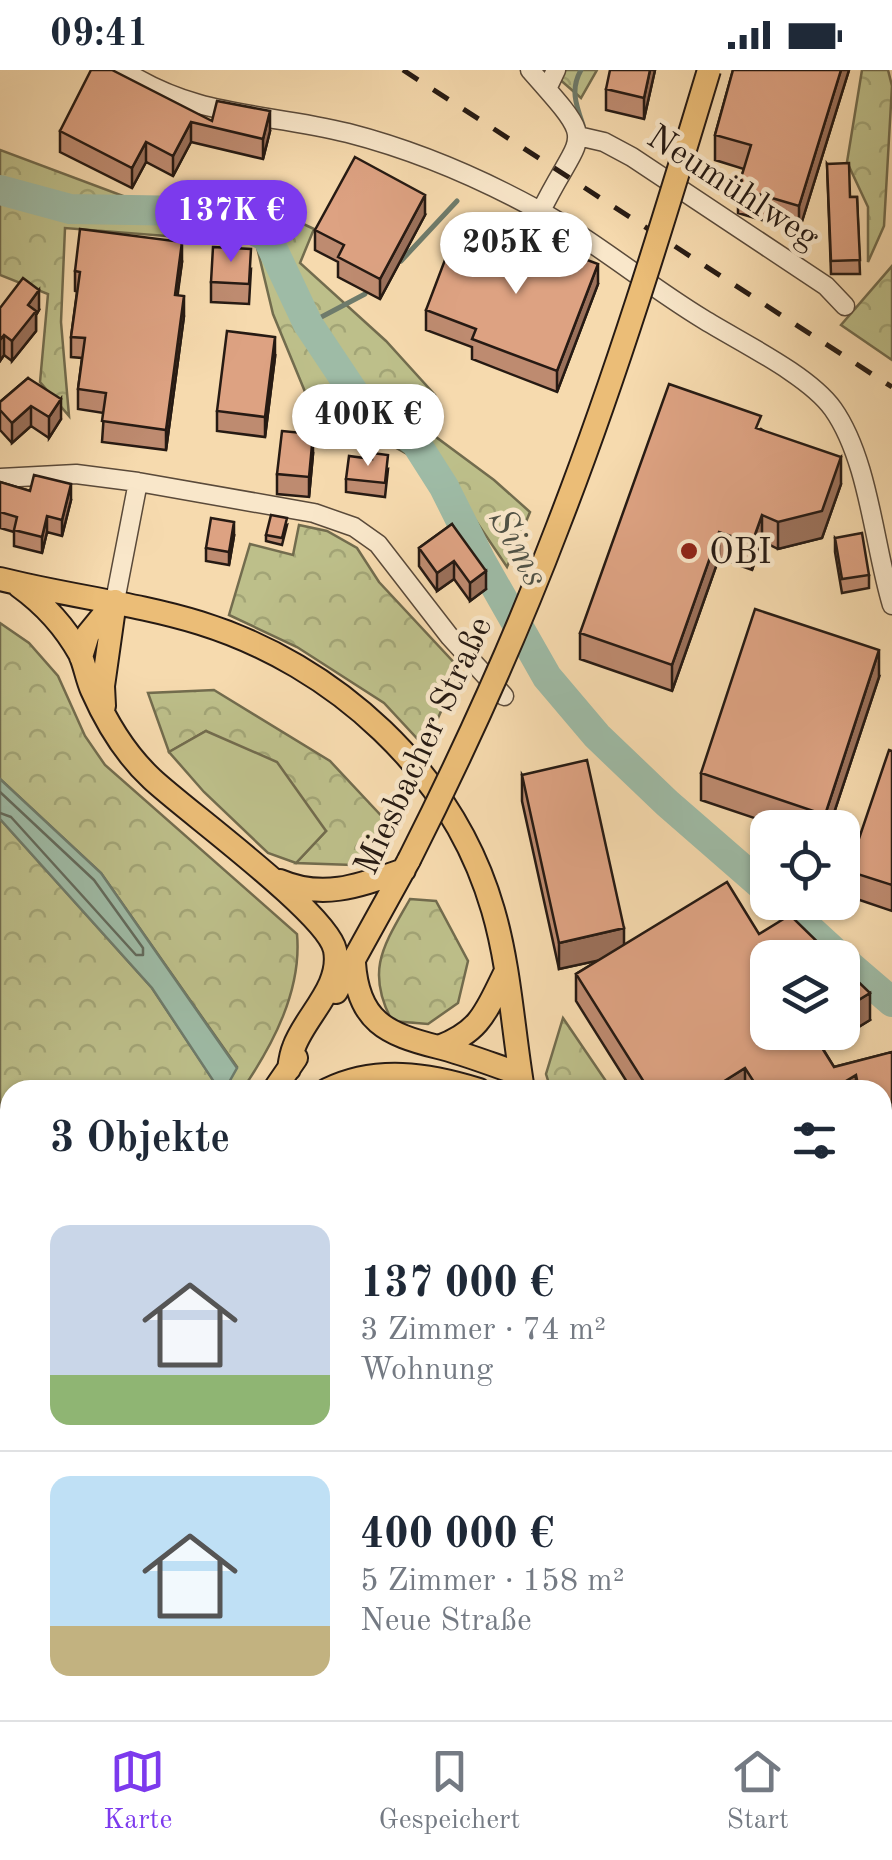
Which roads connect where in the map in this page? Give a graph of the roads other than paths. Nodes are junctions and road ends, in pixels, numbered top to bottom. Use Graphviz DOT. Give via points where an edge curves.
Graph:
graph roads {
  1 [pos="123,70"];
  2 [pos="530,70"];
  3 [pos="556,70"];
  4 [pos="709,70"];
  5 [pos="546,89"];
  6 [pos="578,136"];
  7 [pos="541,211"];
  8 [pos="844,306"];
  9 [pos="0,478"];
  10 [pos="138,482"];
  11 [pos="8,581"];
  12 [pos="115,601"];
  13 [pos="892,605"];
  14 [pos="81,656"];
  15 [pos="504,696"];
  16 [pos="104,712"];
  17 [pos="407,865"];
  18 [pos="268,876"];
  19 [pos="354,963"];
  20 [pos="506,974"];
  21 [pos="439,1047"];
  22 [pos="289,1070"];
  23 [pos="282,1080"];
  24 [pos="353,1080"];
  25 [pos="437,1080"];
  26 [pos="517,1080"];
  27 [pos="522,1080"];
  1 -- 7 [label="street" via="171,98 208,109 346,132 442,163"];
  2 -- 5 [label="street"];
  3 -- 5 [label="street"];
  4 -- 17 [label="main road, Miesbacher Straße, bridge" via="559,526"];
  5 -- 6 [label="street" via="576,124"];
  6 -- 7 [label="street"];
  6 -- 8 [label="street, Neumühlweg" via="632,157 826,286"];
  7 -- 13 [label="street" via="809,385 832,407 866,493"];
  9 -- 10 [label="street" via="76,474"];
  10 -- 12 [label="street"];
  10 -- 15 [label="street" via="314,513 354,527 378,544"];
  11 -- 12 [label="main road"];
  11 -- 14 [label="main road" via="47,610"];
  12 -- 14 [label="main road" via="88,634"];
  12 -- 16 [label="main road"];
  12 -- 20 [label="main road" via="202,624 295,663 401,749 450,814 476,864"];
  14 -- 16 [label="main road"];
  16 -- 18 [label="main road" via="140,767"];
  17 -- 18 [label="main road" via="327,892"];
  17 -- 19 [label="main road, Miesbacher Straße"];
  18 -- 22 [label="main road" via="327,932 336,956"];
  19 -- 21 [label="main road" via="358,997 370,1016 390,1032"];
  19 -- 22 [label="main road, Miesbacher Straße"];
  20 -- 21 [label="main road" via="481,1022"];
  20 -- 27 [label="main road"];
  21 -- 26 [label="main road"];
  22 -- 23 [label="main road, Miesbacher Straße"];
  24 -- 25 [label="main road" via="386,1074"];
}
